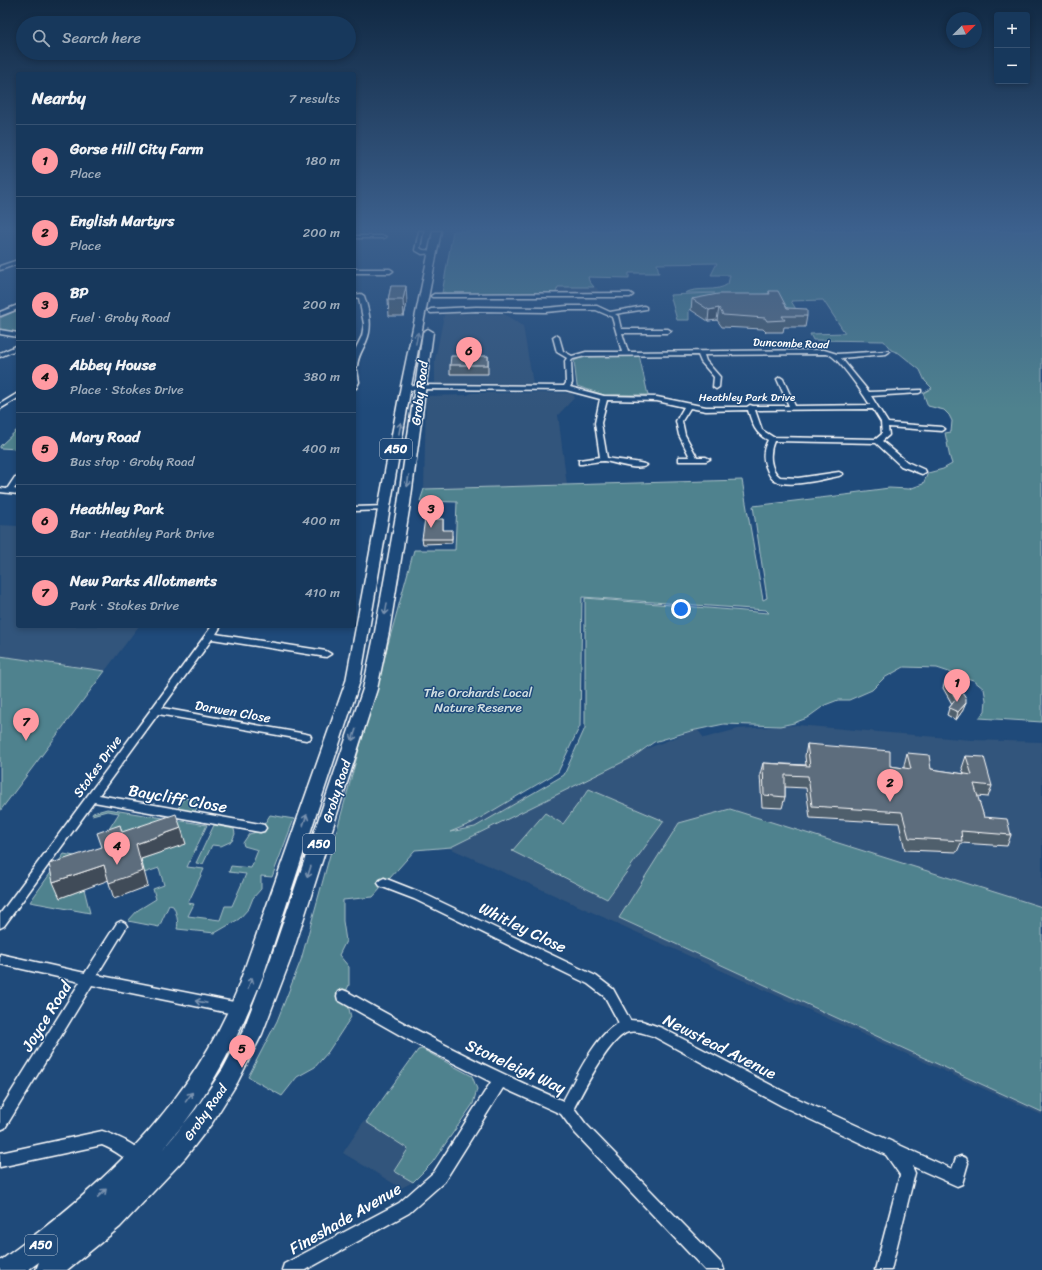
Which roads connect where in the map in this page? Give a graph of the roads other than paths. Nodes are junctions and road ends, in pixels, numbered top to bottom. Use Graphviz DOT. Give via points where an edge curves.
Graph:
graph roads {
  1 [pos="427,290"];
  2 [pos="435,290"];
  3 [pos="630,295"];
  4 [pos="356,296"];
  5 [pos="434,296"];
  6 [pos="644,308"];
  7 [pos="16,309"];
  8 [pos="611,312"];
  9 [pos="0,314"];
  10 [pos="430,318"];
  11 [pos="619,331"];
  12 [pos="668,331"];
  13 [pos="0,332"];
  14 [pos="16,336"];
  15 [pos="556,337"];
  16 [pos="16,348"];
  17 [pos="700,352"];
  18 [pos="886,352"];
  19 [pos="356,353"];
  20 [pos="624,353"];
  21 [pos="0,355"];
  22 [pos="837,356"];
  23 [pos="571,358"];
  24 [pos="780,379"];
  25 [pos="716,387"];
  26 [pos="413,388"];
  27 [pos="566,388"];
  28 [pos="919,391"];
  29 [pos="867,394"];
  30 [pos="16,396"];
  31 [pos="604,398"];
  32 [pos="688,406"];
  33 [pos="0,407"];
  34 [pos="750,407"];
  35 [pos="875,407"];
  36 [pos="793,408"];
  37 [pos="885,425"];
  38 [pos="942,429"];
  39 [pos="772,439"];
  40 [pos="878,441"];
  41 [pos="604,459"];
  42 [pos="682,459"];
  43 [pos="695,459"];
  44 [pos="706,459"];
  45 [pos="582,462"];
  46 [pos="643,465"];
  47 [pos="922,472"];
  48 [pos="839,474"];
  49 [pos="16,482"];
  50 [pos="0,490"];
  51 [pos="10,490"];
  52 [pos="16,492"];
  53 [pos="386,508"];
  54 [pos="356,509"];
  55 [pos="216,628"];
  56 [pos="210,636"];
  57 [pos="326,654"];
  58 [pos="154,710"];
  59 [pos="306,737"];
  60 [pos="91,798"];
  61 [pos="260,828"];
  62 [pos="384,883"];
  63 [pos="0,923"];
  64 [pos="121,926"];
  65 [pos="0,959"];
  66 [pos="89,979"];
  67 [pos="343,996"];
  68 [pos="239,1009"];
  69 [pos="627,1026"];
  70 [pos="500,1080"];
  71 [pos="566,1110"];
  72 [pos="0,1123"];
  73 [pos="891,1150"];
  74 [pos="139,1159"];
  75 [pos="0,1160"];
  76 [pos="961,1164"];
  77 [pos="8,1270"];
  78 [pos="48,1270"];
  79 [pos="290,1270"];
  80 [pos="716,1270"];
  81 [pos="882,1270"];
  26 -- 1 [label="main road, Groby Road / A50, one-way"];
  2 -- 5 [label="main road, Groby Road / A50"];
  3 -- 5 [label="street"];
  4 -- 19 [label="street" via="361,296 368,319 364,341"];
  5 -- 10 [label="main road, Groby Road / A50"];
  6 -- 8 [label="street"];
  7 -- 9 [label="street"];
  8 -- 10 [label="street" via="597,308 476,309"];
  8 -- 11 [label="street" via="615,316"];
  10 -- 26 [label="main road, Groby Road / A50"];
  11 -- 12 [label="street"];
  11 -- 20 [label="street"];
  13 -- 14 [label="street"];
  15 -- 23 [label="street" via="560,352"];
  16 -- 21 [label="street"];
  17 -- 20 [label="street, Duncombe Road"];
  17 -- 22 [label="street, Duncombe Road" via="815,352"];
  17 -- 25 [label="street" via="703,361 717,377"];
  18 -- 22 [label="street"];
  20 -- 23 [label="street, Duncombe Road" via="586,354"];
  22 -- 29 [label="street, Duncombe Road"];
  23 -- 27 [label="street" via="566,365 569,383"];
  24 -- 36 [label="street"];
  26 -- 27 [label="street, Heathley Park Drive"];
  53 -- 26 [label="main road, Groby Road / A50, one-way"];
  26 -- 78 [label="main road, Groby Road / A50, one-way" via="404,504 370,689 281,958 252,1034 230,1076 204,1116 177,1150 112,1219"];
  27 -- 31 [label="street, Heathley Park Drive"];
  28 -- 29 [label="street"];
  29 -- 35 [label="street, Duncombe Road"];
  30 -- 33 [label="street"];
  31 -- 32 [label="street, Heathley Park Drive" via="646,398"];
  31 -- 41 [label="street" via="598,423"];
  32 -- 34 [label="street, Heathley Park Drive" via="706,409"];
  32 -- 43 [label="street" via="679,421 682,435"];
  34 -- 36 [label="street, Heathley Park Drive"];
  34 -- 39 [label="street" via="758,430 763,436"];
  35 -- 36 [label="street, Heathley Park Drive"];
  35 -- 37 [label="street, Duncombe Road"];
  37 -- 38 [label="street"];
  37 -- 40 [label="street" via="886,435"];
  39 -- 40 [label="street"];
  39 -- 48 [label="street" via="766,451 766,458 773,476 778,479 798,480"];
  40 -- 47 [label="street" via="904,464"];
  41 -- 45 [label="street"];
  41 -- 46 [label="street"];
  42 -- 43 [label="street"];
  43 -- 44 [label="street"];
  49 -- 51 [label="street"];
  50 -- 51 [label="street"];
  51 -- 52 [label="street"];
  53 -- 54 [label="street"];
  68 -- 53 [label="main road, Groby Road / A50, one-way" via="253,976 353,681"];
  55 -- 56 [label="street, Stokes Drive"];
  56 -- 57 [label="street"];
  56 -- 58 [label="street, Stokes Drive"];
  58 -- 59 [label="street, Darwen Close"];
  58 -- 60 [label="street, Stokes Drive"];
  60 -- 61 [label="street, Baycliff Close"];
  60 -- 63 [label="street, Stokes Drive"];
  62 -- 69 [label="street, Whitley Close" via="431,902 592,980 609,993"];
  64 -- 66 [label="street, Joyce Road"];
  65 -- 66 [label="street"];
  68 -- 66 [label="street, one-way"];
  66 -- 72 [label="street, Joyce Road"];
  67 -- 70 [label="street, Stoneleigh Way" via="419,1039"];
  74 -- 68 [label="main road, Groby Road / A50, one-way" via="203,1077 224,1043"];
  69 -- 71 [label="street" via="615,1031 606,1042"];
  69 -- 73 [label="street, Newstead Avenue" via="657,1032 787,1101"];
  70 -- 71 [label="street, Stoneleigh Way"];
  70 -- 79 [label="street, Fineshade Avenue" via="439,1177 404,1208"];
  71 -- 80 [label="street, Stoneleigh Way" via="580,1128"];
  73 -- 76 [label="street, Newstead Avenue" via="957,1179"];
  73 -- 81 [label="street, Newstead Avenue" via="908,1173"];
  74 -- 75 [label="street" via="114,1142 102,1138"];
  77 -- 74 [label="main road, Groby Road / A50, one-way" via="74,1220"];
}
